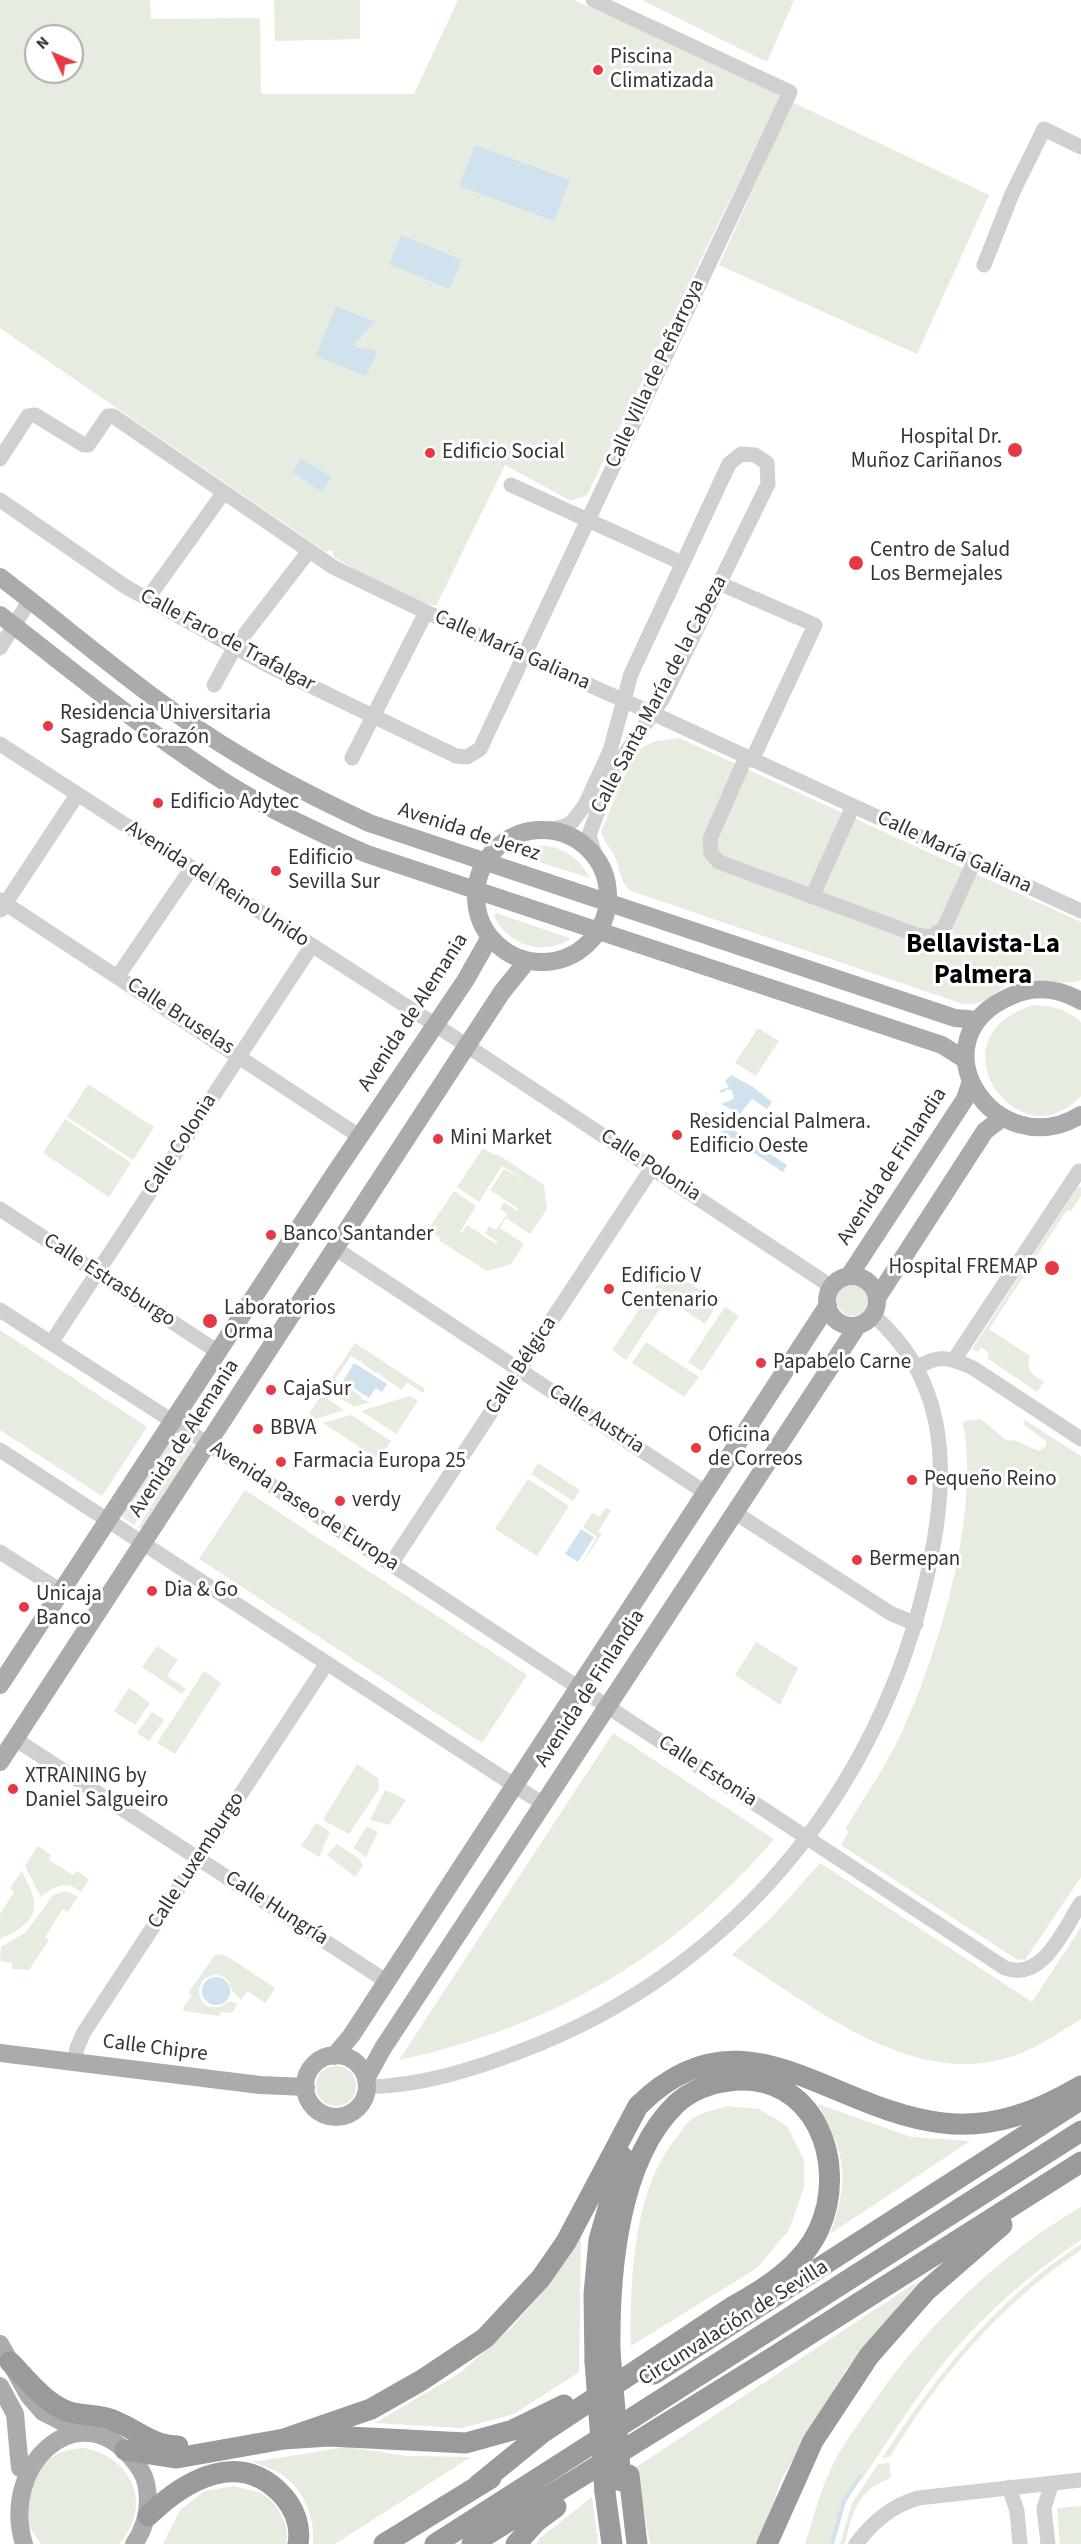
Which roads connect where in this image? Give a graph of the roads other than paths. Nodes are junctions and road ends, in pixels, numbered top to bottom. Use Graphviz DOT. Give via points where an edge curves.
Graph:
graph roads {
  1 [pos="593,0"];
  2 [pos="1081,147"];
  3 [pos="984,265"];
  4 [pos="0,459"];
  5 [pos="511,485"];
  6 [pos="225,492"];
  7 [pos="0,500"];
  8 [pos="588,519"];
  9 [pos="309,551"];
  10 [pos="682,563"];
  11 [pos="0,577"];
  12 [pos="721,584"];
  13 [pos="148,598"];
  14 [pos="30,600"];
  15 [pos="426,612"];
  16 [pos="7,620"];
  17 [pos="235,647"];
  18 [pos="0,648"];
  19 [pos="523,657"];
  20 [pos="214,685"];
  21 [pos="623,700"];
  22 [pos="654,714"];
  23 [pos="373,716"];
  24 [pos="0,744"];
  25 [pos="467,757"];
  26 [pos="352,758"];
  27 [pos="749,758"];
  28 [pos="77,795"];
  29 [pos="853,806"];
  30 [pos="548,830"];
  31 [pos="596,858"];
  32 [pos="484,862"];
  33 [pos="974,862"];
  34 [pos="191,868"];
  35 [pos="475,890"];
  36 [pos="812,897"];
  37 [pos="607,903"];
  38 [pos="2,905"];
  39 [pos="1081,912"];
  40 [pos="597,931"];
  41 [pos="490,937"];
  42 [pos="311,947"];
  43 [pos="527,961"];
  44 [pos="118,976"];
  45 [pos="1077,995"];
  46 [pos="978,1020"];
  47 [pos="434,1024"];
  48 [pos="468,1047"];
  49 [pos="239,1056"];
  50 [pos="964,1059"];
  51 [pos="971,1081"];
  52 [pos="1081,1115"];
  53 [pos="1002,1118"];
  54 [pos="359,1136"];
  55 [pos="652,1168"];
  56 [pos="1079,1171"];
  57 [pos="0,1209"];
  58 [pos="336,1249"];
  59 [pos="97,1273"];
  60 [pos="849,1276"];
  61 [pos="832,1287"];
  62 [pos="828,1305"];
  63 [pos="0,1310"];
  64 [pos="869,1313"];
  65 [pos="51,1343"];
  66 [pos="218,1352"];
  67 [pos="954,1360"];
  68 [pos="916,1368"];
  69 [pos="519,1370"];
  70 [pos="172,1422"];
  71 [pos="1081,1439"];
  72 [pos="208,1444"];
  73 [pos="0,1450"];
  74 [pos="706,1493"];
  75 [pos="734,1512"];
  76 [pos="109,1519"];
  77 [pos="144,1543"];
  78 [pos="0,1552"];
  79 [pos="391,1564"];
  80 [pos="61,1591"];
  81 [pos="916,1624"];
  82 [pos="327,1663"];
  83 [pos="0,1685"];
  84 [pos="579,1687"];
  85 [pos="606,1706"];
  86 [pos="15,1739"];
  87 [pos="0,1762"];
  88 [pos="513,1786"];
  89 [pos="543,1804"];
  90 [pos="807,1838"];
  91 [pos="198,1858"];
  92 [pos="1081,1903"];
  93 [pos="386,1981"];
  94 [pos="0,2053"];
  95 [pos="334,2056"];
  96 [pos="74,2062"];
  97 [pos="367,2083"];
  98 [pos="666,2084"];
  99 [pos="1081,2086"];
  100 [pos="306,2087"];
  101 [pos="1081,2100"];
  102 [pos="1081,2131"];
  103 [pos="1081,2164"];
  104 [pos="5,2353"];
  105 [pos="607,2354"];
  106 [pos="772,2358"];
  107 [pos="641,2366"];
  108 [pos="0,2386"];
  109 [pos="386,2399"];
  110 [pos="86,2433"];
  111 [pos="284,2439"];
  112 [pos="125,2450"];
  113 [pos="20,2468"];
  114 [pos="1081,2480"];
  115 [pos="618,2483"];
  116 [pos="1052,2483"];
  117 [pos="478,2485"];
  118 [pos="1010,2487"];
  119 [pos="148,2516"];
  120 [pos="857,2543"];
  121 [pos="24,2544"];
  122 [pos="134,2544"];
  123 [pos="298,2544"];
  124 [pos="384,2544"];
  125 [pos="435,2544"];
  126 [pos="472,2544"];
  127 [pos="516,2544"];
  128 [pos="612,2544"];
  129 [pos="630,2544"];
  130 [pos="637,2544"];
  131 [pos="768,2544"];
  132 [pos="1020,2544"];
  133 [pos="1048,2544"];
  1 -- 8 [label="street, Calle Villa de Peñarroya" via="790,92"];
  2 -- 3 [label="street" via="1044,129 1012,194"];
  4 -- 6 [label="street, Calle María Galiana" via="28,416 35,415 84,445 112,416"];
  5 -- 8 [label="street"];
  6 -- 9 [label="street, Calle María Galiana"];
  6 -- 13 [label="street"];
  7 -- 13 [label="street, Calle Faro de Trafalgar"];
  8 -- 10 [label="street"];
  8 -- 19 [label="street, Calle Villa de Peñarroya"];
  9 -- 15 [label="street, Calle María Galiana" via="333,567"];
  9 -- 17 [label="street"];
  10 -- 12 [label="street, Calle Santa María de la Cabeza" via="729,464 741,454 755,455 767,463 768,484"];
  10 -- 21 [label="street, Calle Santa María de la Cabeza"];
  11 -- 14 [label="main road, Avenida de Jerez"];
  12 -- 22 [label="street, Calle Santa María de la Cabeza"];
  12 -- 27 [label="street" via="815,625"];
  13 -- 17 [label="street, Calle Faro de Trafalgar"];
  14 -- 16 [label="street"];
  14 -- 32 [label="main road, Avenida de Jerez" via="165,705 237,755 369,824"];
  15 -- 19 [label="street, Calle María Galiana"];
  15 -- 23 [label="street"];
  16 -- 18 [label="street"];
  16 -- 35 [label="main road" via="237,789 302,826 366,854"];
  17 -- 20 [label="street"];
  17 -- 23 [label="street, Calle Faro de Trafalgar"];
  19 -- 21 [label="street, Calle María Galiana"];
  19 -- 25 [label="street, Calle Villa de Peñarroya" via="480,749"];
  21 -- 22 [label="street, Calle María Galiana"];
  21 -- 30 [label="street, Calle Santa María de la Cabeza" via="610,751 583,810 565,826"];
  22 -- 27 [label="street, Calle María Galiana"];
  22 -- 31 [label="street, Calle Santa María de la Cabeza" via="623,757 594,819 589,835"];
  23 -- 25 [label="street, Calle Faro de Trafalgar" via="456,756"];
  23 -- 26 [label="street"];
  24 -- 28 [label="street, Avenida del Reino Unido"];
  27 -- 29 [label="street, Calle María Galiana"];
  27 -- 36 [label="street" via="710,839 711,854 719,862"];
  28 -- 34 [label="street, Avenida del Reino Unido"];
  28 -- 38 [label="street"];
  29 -- 33 [label="street, Calle María Galiana"];
  29 -- 36 [label="street"];
  30 -- 31 [label="main road" via="580,841"];
  30 -- 32 [label="main road" via="525,831 514,836"];
  31 -- 37 [label="main road" via="606,879"];
  32 -- 35 [label="main road"];
  32 -- 37 [label="main road, Avenida de Jerez"];
  33 -- 36 [label="street" via="944,928 931,937"];
  33 -- 39 [label="street, Calle María Galiana"];
  34 -- 42 [label="street, Avenida del Reino Unido"];
  34 -- 44 [label="street"];
  35 -- 40 [label="main road"];
  35 -- 41 [label="main road" via="478,914"];
  37 -- 40 [label="main road"];
  37 -- 46 [label="main road, Avenida de Jerez" via="955,1018"];
  38 -- 44 [label="street, Calle Bruselas"];
  40 -- 43 [label="main road" via="571,955 549,962"];
  40 -- 50 [label="main road" via="942,1045"];
  41 -- 43 [label="main road" via="505,951"];
  41 -- 47 [label="main road, Avenida de Alemania"];
  42 -- 47 [label="street, Avenida del Reino Unido"];
  42 -- 49 [label="street, Calle Colonia"];
  43 -- 48 [label="main road, Avenida de Alemania" via="507,983"];
  44 -- 49 [label="street, Calle Bruselas"];
  45 -- 46 [label="main road" via="1044,989 1021,991 994,1005"];
  46 -- 50 [label="main road" via="966,1044"];
  47 -- 48 [label="street, Avenida del Reino Unido"];
  47 -- 54 [label="main road, Avenida de Alemania"];
  48 -- 55 [label="street, Calle Polonia"];
  48 -- 58 [label="main road, Avenida de Alemania"];
  49 -- 54 [label="street, Calle Bruselas"];
  49 -- 59 [label="street, Calle Colonia"];
  50 -- 51 [label="main road"];
  51 -- 53 [label="main road" via="986,1104"];
  51 -- 60 [label="main road, Avenida de Finlandia" via="965,1100"];
  52 -- 53 [label="main road" via="1062,1124 1037,1128"];
  53 -- 64 [label="main road, Avenida de Finlandia" via="984,1131"];
  54 -- 66 [label="main road, Avenida de Alemania"];
  55 -- 61 [label="street, Calle Polonia"];
  55 -- 69 [label="street, Calle Bélgica"];
  56 -- 67 [label="street"];
  57 -- 59 [label="street, Calle Estrasburgo"];
  58 -- 69 [label="street, Calle Austria"];
  58 -- 72 [label="main road, Avenida de Alemania"];
  59 -- 65 [label="street, Calle Colonia"];
  59 -- 66 [label="street, Calle Estrasburgo"];
  60 -- 61 [label="main road"];
  60 -- 64 [label="main road" via="865,1279 873,1287"];
  61 -- 62 [label="main road"];
  62 -- 64 [label="main road" via="836,1320 846,1325"];
  62 -- 74 [label="main road, Avenida de Finlandia"];
  63 -- 65 [label="street, Avenida Paseo de Europa"];
  64 -- 68 [label="street" via="888,1329"];
  64 -- 75 [label="main road, Avenida de Finlandia"];
  65 -- 70 [label="street, Avenida Paseo de Europa"];
  66 -- 70 [label="main road, Avenida de Alemania"];
  67 -- 68 [label="street" via="933,1359"];
  67 -- 71 [label="street" via="973,1368"];
  68 -- 81 [label="street" via="938,1424 941,1457 938,1519"];
  69 -- 74 [label="street, Calle Austria"];
  69 -- 79 [label="street, Calle Bélgica"];
  70 -- 72 [label="street, Avenida Paseo de Europa"];
  70 -- 76 [label="main road, Avenida de Alemania"];
  72 -- 77 [label="main road, Avenida de Alemania"];
  72 -- 79 [label="street, Avenida Paseo de Europa"];
  73 -- 76 [label="street"];
  74 -- 84 [label="main road, Avenida de Finlandia"];
  75 -- 81 [label="street" via="890,1613"];
  75 -- 85 [label="main road, Avenida de Finlandia"];
  76 -- 77 [label="street"];
  76 -- 80 [label="main road, Avenida de Alemania"];
  77 -- 82 [label="street"];
  77 -- 86 [label="main road, Avenida de Alemania"];
  78 -- 80 [label="street"];
  79 -- 84 [label="street, Avenida Paseo de Europa"];
  80 -- 83 [label="main road, Avenida de Alemania"];
  81 -- 90 [label="street" via="874,1731 856,1766"];
  82 -- 88 [label="street"];
  82 -- 91 [label="street, Calle Luxemburgo"];
  84 -- 85 [label="street, Avenida Paseo de Europa"];
  84 -- 88 [label="main road, Avenida de Finlandia"];
  85 -- 89 [label="main road, Avenida de Finlandia"];
  85 -- 90 [label="street, Calle Estonia"];
  86 -- 87 [label="main road, Avenida de Alemania"];
  86 -- 91 [label="street, Calle Hungría"];
  88 -- 89 [label="street"];
  88 -- 93 [label="main road, Avenida de Finlandia"];
  89 -- 97 [label="main road, Avenida de Finlandia" via="383,2048"];
  90 -- 92 [label="street, Calle Estonia" via="1011,1970 1025,1971 1042,1962"];
  90 -- 97 [label="street" via="762,1891 718,1934 661,1978 573,2030 504,2058 418,2082"];
  91 -- 93 [label="street, Calle Hungría"];
  91 -- 96 [label="street, Calle Luxemburgo" via="84,2032"];
  93 -- 95 [label="main road, Avenida de Finlandia"];
  94 -- 96 [label="main road, Calle Chipre"];
  95 -- 97 [label="main road" via="355,2062"];
  95 -- 100 [label="main road" via="315,2065"];
  96 -- 100 [label="main road, Calle Chipre"];
  97 -- 100 [label="main road" via="359,2107 339,2117 318,2111 309,2100"];
  98 -- 99 [label="highway" via="703,2064 753,2061 861,2102 944,2123 1023,2116"];
  98 -- 105 [label="highway" via="627,2146 599,2240 594,2294"];
  98 -- 109 [label="highway" via="638,2106 566,2242 515,2308 485,2338 423,2380"];
  101 -- 117 [label="highway, Circunvalación de Sevilla"];
  102 -- 125 [label="highway, Circunvalación de Sevilla"];
  103 -- 106 [label="highway"];
  103 -- 131 [label="highway" via="926,2291 869,2356 813,2441"];
  104 -- 109 [label="highway" via="40,2393 69,2412 114,2420 140,2436 174,2446 254,2434"];
  104 -- 110 [label="main road" via="29,2396 43,2412"];
  105 -- 107 [label="highway" via="620,2257 636,2188 648,2159 672,2121 697,2099 724,2089 755,2089 778,2097 806,2121 818,2145 824,2188 813,2226 798,2246 732,2307"];
  105 -- 115 [label="highway"];
  105 -- 115 [label="highway, bridge"];
  106 -- 126 [label="highway"];
  106 -- 127 [label="highway" via="599,2475 537,2521"];
  107 -- 111 [label="highway" via="513,2430 466,2444 329,2436"];
  107 -- 117 [label="highway" via="542,2433"];
  108 -- 113 [label="main road" via="15,2414"];
  109 -- 111 [label="highway" via="356,2415"];
  110 -- 112 [label="main road"];
  110 -- 113 [label="main road" via="48,2440"];
  111 -- 112 [label="highway" via="177,2458"];
  112 -- 119 [label="main road" via="145,2480"];
  113 -- 121 [label="main road" via="8,2491 16,2530"];
  114 -- 116 [label="street"];
  115 -- 128 [label="highway"];
  115 -- 129 [label="highway"];
  115 -- 130 [label="highway"];
  116 -- 118 [label="street"];
  116 -- 133 [label="street" via="1044,2508"];
  117 -- 124 [label="highway, Circunvalación de Sevilla"];
  118 -- 120 [label="street" via="908,2501 881,2517"];
  118 -- 132 [label="street"];
  119 -- 122 [label="main road"];
  119 -- 123 [label="highway" via="190,2482 221,2472 237,2472 264,2481 288,2501 298,2523"];
}
